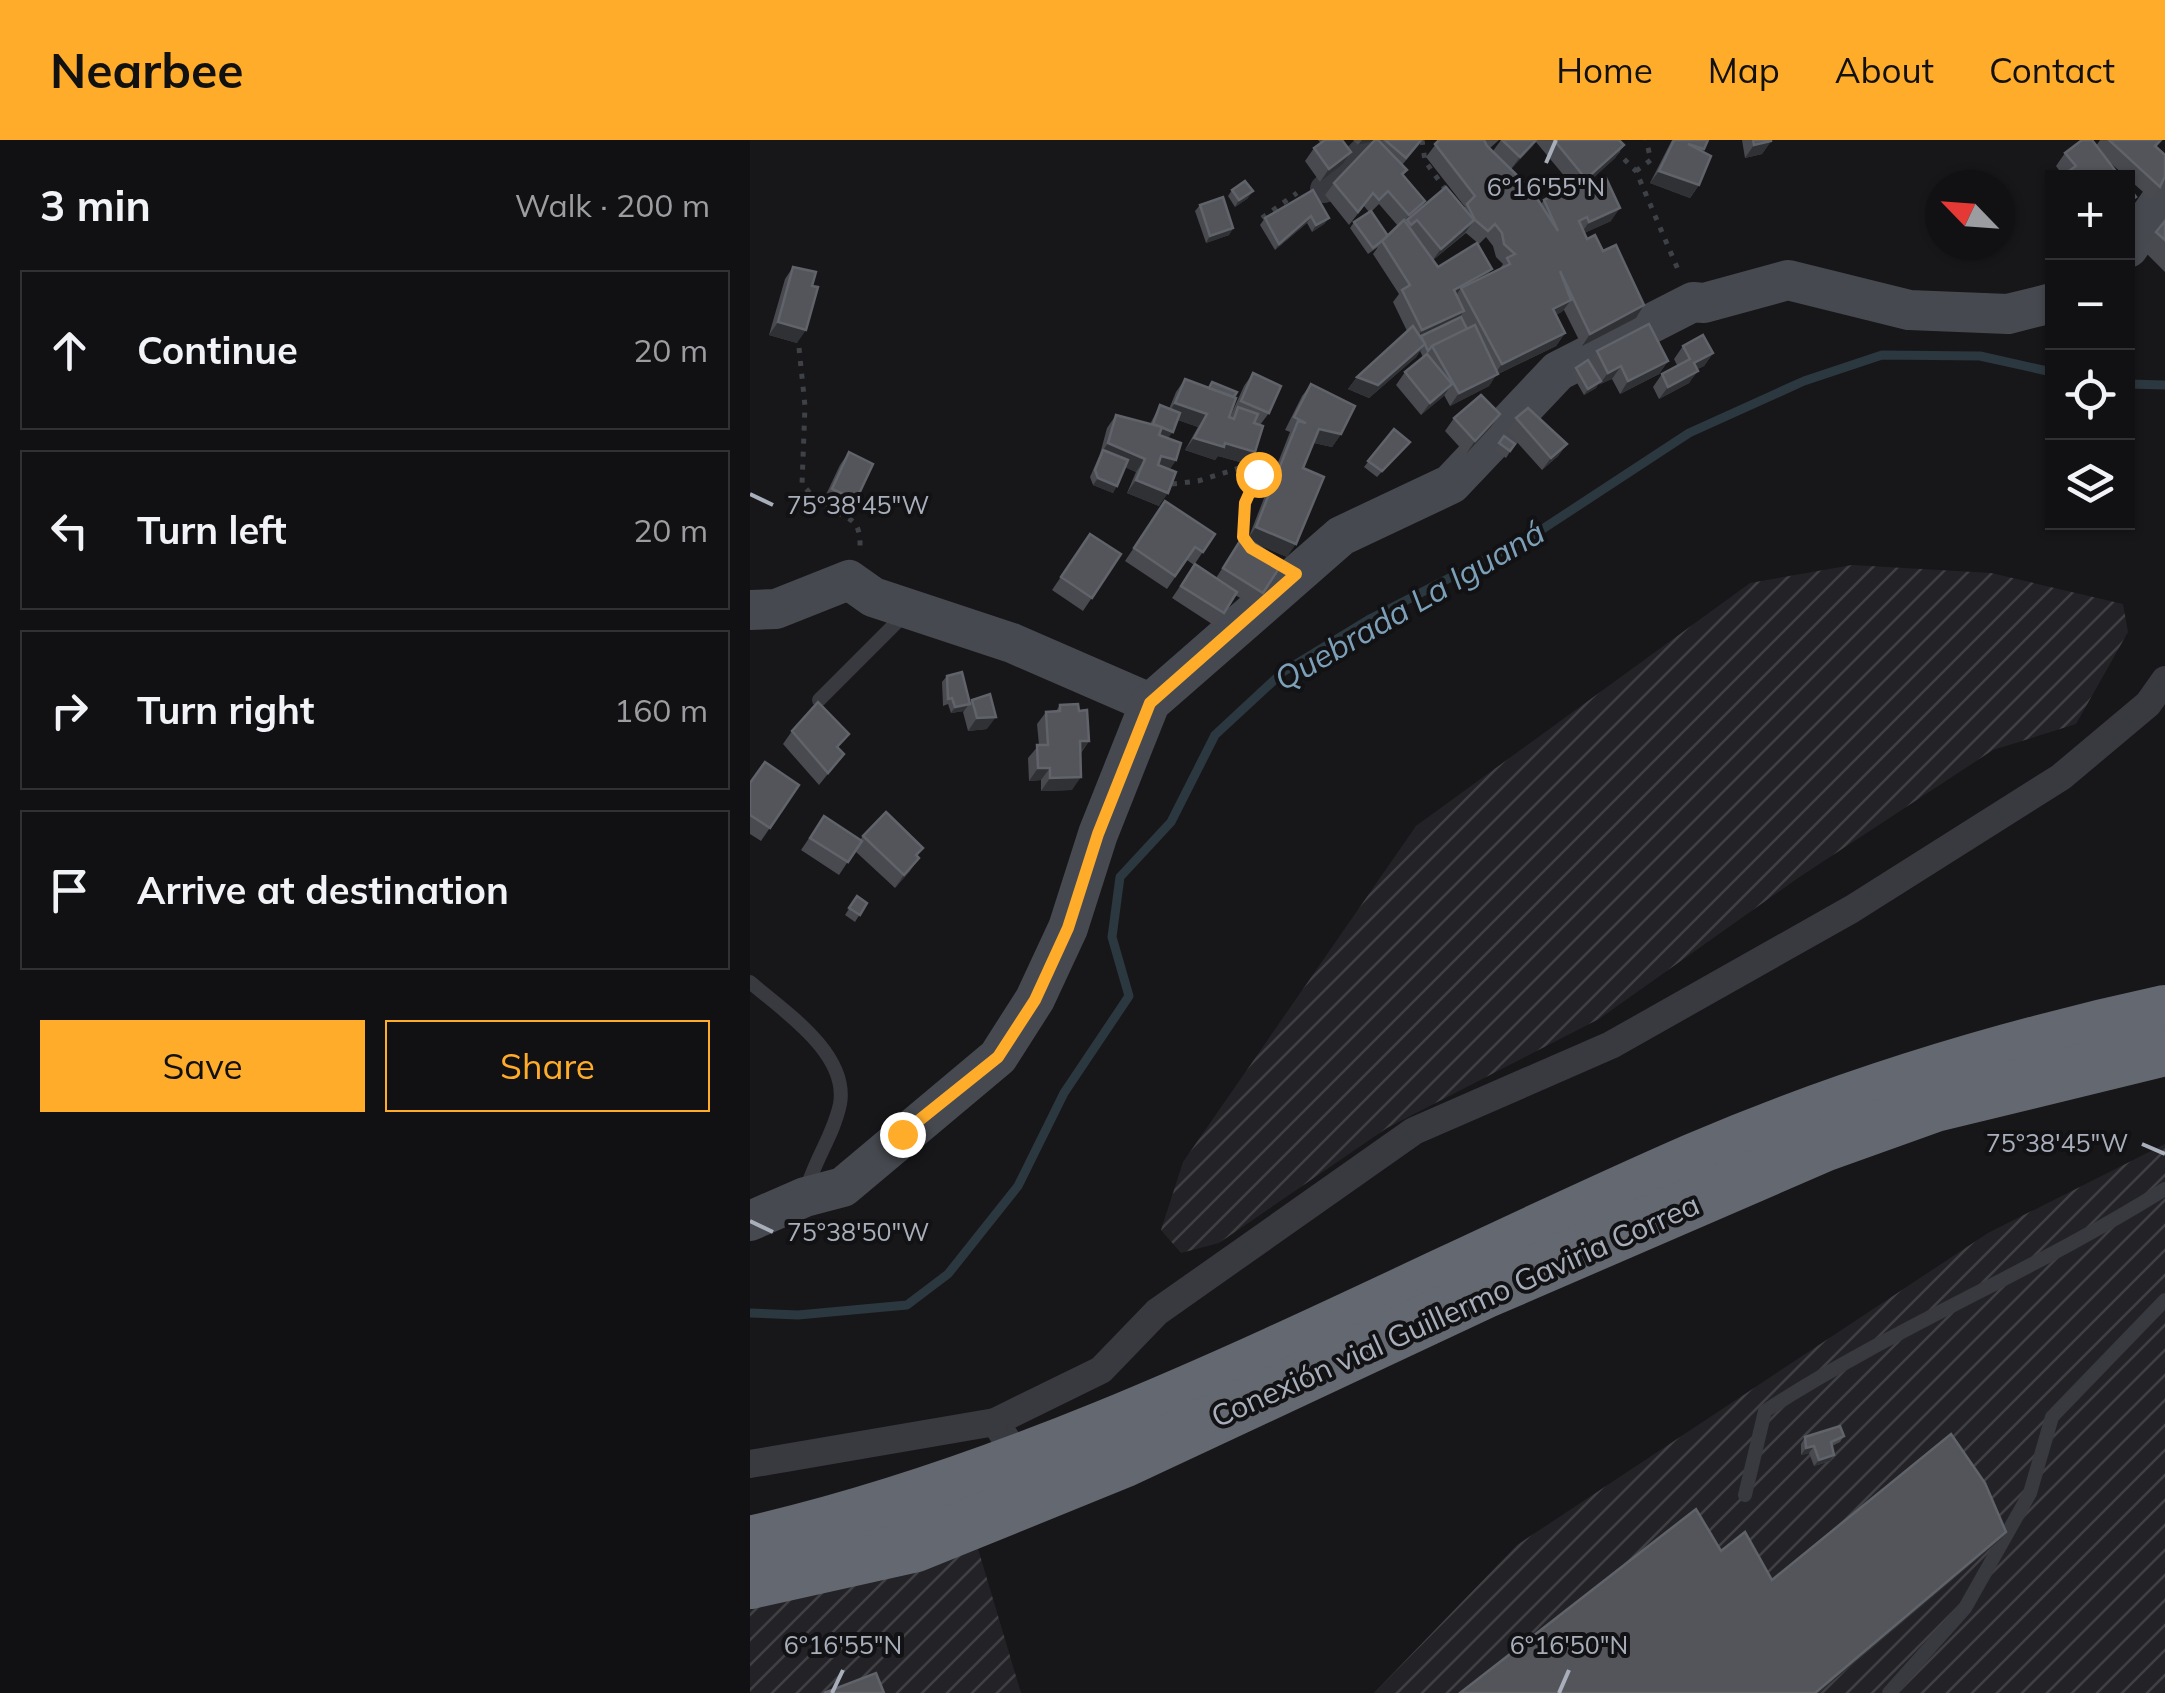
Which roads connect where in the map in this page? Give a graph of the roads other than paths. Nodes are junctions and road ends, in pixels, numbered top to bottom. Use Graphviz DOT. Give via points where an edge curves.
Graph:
graph roads {
  1 [pos="1375,140"];
  2 [pos="1324,189"];
  3 [pos="2165,195"];
  4 [pos="2135,238"];
  5 [pos="2045,304"];
  6 [pos="910,609"];
  7 [pos="750,610"];
  8 [pos="2165,680"];
  9 [pos="819,700"];
  10 [pos="1150,703"];
  11 [pos="2157,708"];
  12 [pos="750,982"];
  13 [pos="2165,1010"];
  14 [pos="2165,1050"];
  15 [pos="2165,1189"];
  16 [pos="804,1197"];
  17 [pos="750,1221"];
  18 [pos="2165,1300"];
  19 [pos="1006,1439"];
  20 [pos="750,1464"];
  21 [pos="1745,1495"];
  22 [pos="750,1542"];
  23 [pos="750,1583"];
  24 [pos="1889,1693"];
  1 -- 2 [label="street"];
  3 -- 4 [label="street"];
  5 -- 10 [label="street" via="2008,314 1909,310 1788,280 1694,302 1558,371 1452,484 1340,536"];
  6 -- 7 [label="street" via="849,580 776,609"];
  6 -- 9 [label="lane"];
  6 -- 10 [label="street"];
  8 -- 11 [label="street"];
  10 -- 16 [label="street" via="1068,928 1035,1000 998,1057 843,1187"];
  11 -- 19 [label="street" via="1852,909 1611,1045 1414,1131 1157,1312 1100,1370"];
  12 -- 16 [label="lane" via="816,1040 837,1075 840,1101"];
  13 -- 19 [label="highway, Conexión vial Guillermo Gaviria Correa" via="1972,1057 1866,1092 1697,1158 1181,1391"];
  14 -- 23 [label="highway, Conexión vial Guillermo Gaviria Correa" via="1934,1106 1826,1145 1484,1293 1123,1462 916,1546"];
  15 -- 21 [label="lane" via="2094,1234 1832,1367 1766,1410"];
  16 -- 17 [label="street"];
  18 -- 24 [label="lane" via="2052,1416 2030,1494 1965,1608"];
  19 -- 20 [label="street"];
  19 -- 22 [label="highway, Conexión vial Guillermo Gaviria Correa" via="936,1491"];
}
